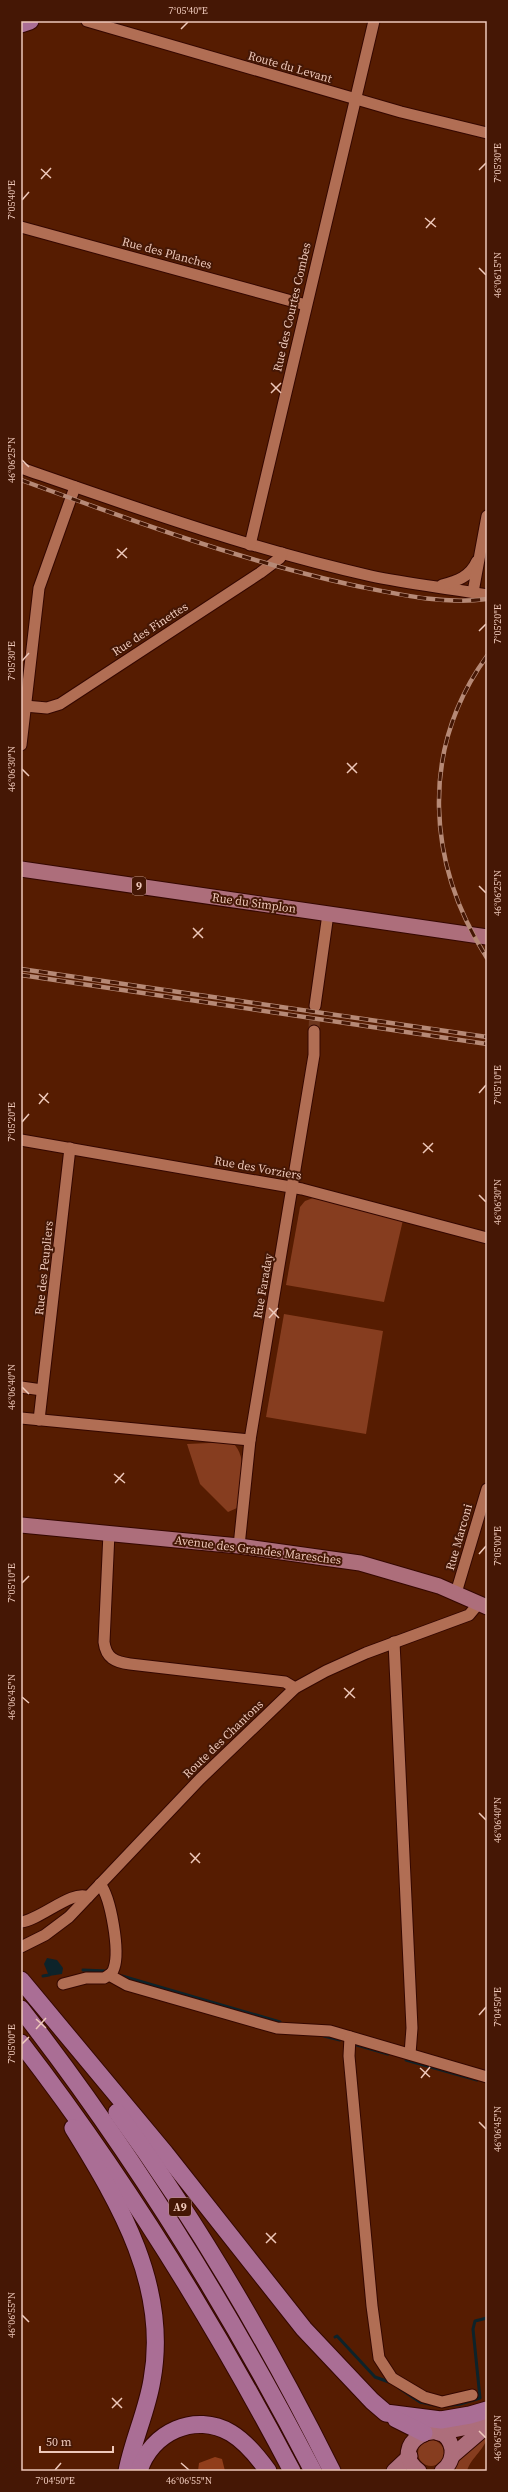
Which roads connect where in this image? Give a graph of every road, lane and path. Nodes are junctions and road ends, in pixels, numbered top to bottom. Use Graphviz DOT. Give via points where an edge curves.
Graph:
graph roads {
  1 [pos="30,21"];
  2 [pos="86,21"];
  3 [pos="374,21"];
  4 [pos="21,24"];
  5 [pos="354,99"];
  6 [pos="487,133"];
  7 [pos="21,227"];
  8 [pos="306,305"];
  9 [pos="21,468"];
  10 [pos="75,487"];
  11 [pos="487,516"];
  12 [pos="250,545"];
  13 [pos="282,553"];
  14 [pos="480,555"];
  15 [pos="436,586"];
  16 [pos="473,592"];
  17 [pos="487,595"];
  18 [pos="25,706"];
  19 [pos="21,745"];
  20 [pos="21,869"];
  21 [pos="328,914"];
  22 [pos="487,937"];
  23 [pos="315,1006"];
  24 [pos="314,1031"];
  25 [pos="21,1140"];
  26 [pos="70,1148"];
  27 [pos="293,1187"];
  28 [pos="487,1238"];
  29 [pos="21,1387"];
  30 [pos="42,1390"];
  31 [pos="21,1418"];
  32 [pos="39,1420"];
  33 [pos="250,1440"];
  34 [pos="487,1489"];
  35 [pos="21,1525"];
  36 [pos="109,1533"];
  37 [pos="239,1546"];
  38 [pos="456,1593"];
  39 [pos="483,1605"];
  40 [pos="394,1642"];
  41 [pos="295,1688"];
  42 [pos="100,1884"];
  43 [pos="88,1896"];
  44 [pos="21,1922"];
  45 [pos="21,1947"];
  46 [pos="109,1975"];
  47 [pos="21,1980"];
  48 [pos="21,1984"];
  49 [pos="63,1984"];
  50 [pos="21,2009"];
  51 [pos="350,2037"];
  52 [pos="21,2044"];
  53 [pos="21,2048"];
  54 [pos="410,2054"];
  55 [pos="487,2077"];
  56 [pos="472,2395"];
  57 [pos="487,2410"];
  58 [pos="386,2413"];
  59 [pos="487,2414"];
  60 [pos="487,2426"];
  61 [pos="432,2433"];
  62 [pos="410,2456"];
  63 [pos="452,2456"];
  64 [pos="127,2471"];
  65 [pos="139,2471"];
  66 [pos="268,2471"];
  67 [pos="292,2471"];
  68 [pos="313,2471"];
  69 [pos="332,2471"];
  70 [pos="394,2471"];
  71 [pos="419,2471"];
  72 [pos="442,2471"];
  1 -- 4 [label="highway"];
  2 -- 5 [label="street, Route du Levant"];
  3 -- 5 [label="street, Rue des Courtes Combes"];
  5 -- 6 [label="street, Route du Levant"];
  5 -- 8 [label="street, Rue des Courtes Combes"];
  7 -- 8 [label="street, Rue des Planches"];
  8 -- 12 [label="street, Rue des Courtes Combes"];
  9 -- 10 [label="street"];
  10 -- 12 [label="street"];
  10 -- 18 [label="street" via="39,588"];
  11 -- 14 [label="street"];
  12 -- 13 [label="street"];
  13 -- 15 [label="street" via="372,576"];
  13 -- 18 [label="street, Rue des Finettes" via="280,558 260,573 60,704 47,708"];
  14 -- 15 [label="street" via="474,568 462,578"];
  14 -- 16 [label="street"];
  15 -- 16 [label="street"];
  16 -- 17 [label="street"];
  18 -- 19 [label="street"];
  20 -- 21 [label="main road, Rue du Simplon / 9"];
  21 -- 22 [label="main road, Rue du Simplon / 9"];
  21 -- 23 [label="street"];
  24 -- 27 [label="street, Rue Faraday" via="314,1055"];
  25 -- 26 [label="street, Rue des Vorziers"];
  26 -- 27 [label="street, Rue des Vorziers"];
  26 -- 30 [label="street, Rue des Peupliers"];
  27 -- 28 [label="street, Rue des Vorziers"];
  27 -- 33 [label="street, Rue Faraday"];
  29 -- 30 [label="street"];
  30 -- 32 [label="street, Rue des Peupliers"];
  31 -- 32 [label="street"];
  32 -- 33 [label="street"];
  33 -- 37 [label="street, Rue Faraday"];
  34 -- 38 [label="street, Rue Marconi"];
  35 -- 36 [label="main road, Avenue des Grandes Maresches"];
  36 -- 37 [label="main road, Avenue des Grandes Maresches"];
  36 -- 41 [label="street" via="104,1642 106,1652 112,1658 130,1664 285,1682"];
  37 -- 38 [label="main road, Avenue des Grandes Maresches" via="360,1563"];
  38 -- 39 [label="main road, Avenue des Grandes Maresches"];
  39 -- 40 [label="street, Route des Chantons" via="469,1615"];
  40 -- 41 [label="street, Route des Chantons" via="326,1671"];
  40 -- 54 [label="street" via="412,2028"];
  41 -- 42 [label="street, Route des Chantons" via="200,1778"];
  42 -- 43 [label="street, Route des Chantons"];
  42 -- 46 [label="street" via="109,1903 115,1944 115,1966"];
  43 -- 44 [label="street" via="75,1895 34,1919"];
  43 -- 45 [label="street, Route des Chantons" via="63,1922"];
  46 -- 49 [label="street"];
  46 -- 51 [label="street" via="127,1985 255,2022 286,2029 330,2031"];
  47 -- 58 [label="highway" via="165,2153 304,2329 356,2387"];
  48 -- 69 [label="highway, A9" via="126,2124 191,2224 251,2320"];
  50 -- 68 [label="highway, A9" via="96,2111 183,2241 253,2359"];
  51 -- 54 [label="street"];
  51 -- 56 [label="street" via="349,2063 379,2358 392,2378 424,2397 442,2402"];
  52 -- 67 [label="highway" via="103,2153 153,2229 226,2349"];
  53 -- 64 [label="highway" via="110,2192 134,2239 149,2283 155,2326 154,2367 147,2405"];
  54 -- 55 [label="street"];
  57 -- 58 [label="highway" via="470,2416 441,2420"];
  58 -- 61 [label="highway"];
  59 -- 61 [label="main road" via="468,2426"];
  60 -- 63 [label="main road"];
  61 -- 62 [label="main road" via="412,2443"];
  61 -- 63 [label="main road" via="449,2443"];
  62 -- 70 [label="main road"];
  62 -- 71 [label="main road"];
  63 -- 72 [label="main road"];
  65 -- 66 [label="highway" via="147,2454 162,2437 176,2429 198,2425 220,2428 236,2436"];
}
